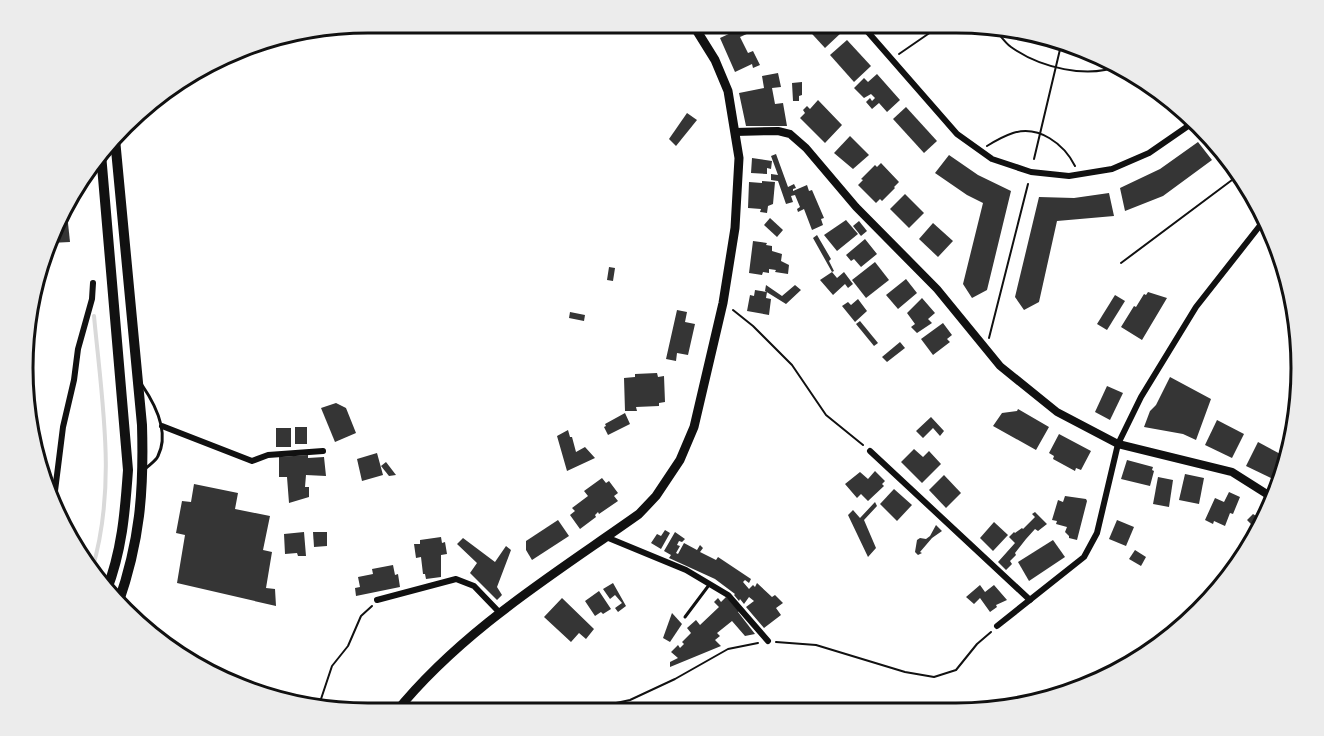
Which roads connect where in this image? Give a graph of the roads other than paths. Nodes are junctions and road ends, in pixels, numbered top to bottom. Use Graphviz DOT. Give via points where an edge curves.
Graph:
graph roads {
  1 [pos="698,33"];
  2 [pos="869,33"];
  3 [pos="1188,126"];
  4 [pos="735,132"];
  5 [pos="116,147"];
  6 [pos="102,164"];
  7 [pos="1259,227"];
  8 [pos="93,283"];
  9 [pos="138,379"];
  10 [pos="162,426"];
  11 [pos="1118,444"];
  12 [pos="323,451"];
  13 [pos="870,451"];
  14 [pos="144,470"];
  15 [pos="55,487"];
  16 [pos="1266,493"];
  17 [pos="606,537"];
  18 [pos="110,582"];
  19 [pos="710,584"];
  20 [pos="121,594"];
  21 [pos="377,600"];
  22 [pos="1030,600"];
  23 [pos="499,612"];
  24 [pos="685,616"];
  25 [pos="997,626"];
  26 [pos="768,641"];
  27 [pos="404,703"];
  1 -- 4 [label="main road" via="728,91"];
  2 -- 3 [label="street" via="957,134 992,159 1031,172 1069,176 1112,170 1149,153"];
  4 -- 11 [label="street" via="790,134 937,289 1000,366 1057,412"];
  4 -- 17 [label="main road" via="739,158 735,228 723,303 694,427 680,460 656,496 639,514"];
  5 -- 9 [label="highway"];
  6 -- 18 [label="highway" via="128,470 125,516"];
  7 -- 11 [label="street" via="1196,307 1141,397"];
  8 -- 15 [label="street" via="63,427"];
  9 -- 10 [label="lane"];
  9 -- 14 [label="highway"];
  10 -- 12 [label="street" via="252,461 268,455"];
  10 -- 14 [label="lane" via="158,457"];
  11 -- 16 [label="street" via="1232,472"];
  11 -- 22 [label="street" via="1097,534 1084,557"];
  13 -- 22 [label="street"];
  14 -- 20 [label="highway" via="133,558"];
  17 -- 19 [label="street"];
  17 -- 23 [label="main road"];
  19 -- 24 [label="lane"];
  19 -- 26 [label="street" via="728,595"];
  21 -- 23 [label="street" via="456,579 474,585"];
  22 -- 25 [label="street"];
  23 -- 27 [label="main road" via="434,668"];
}
